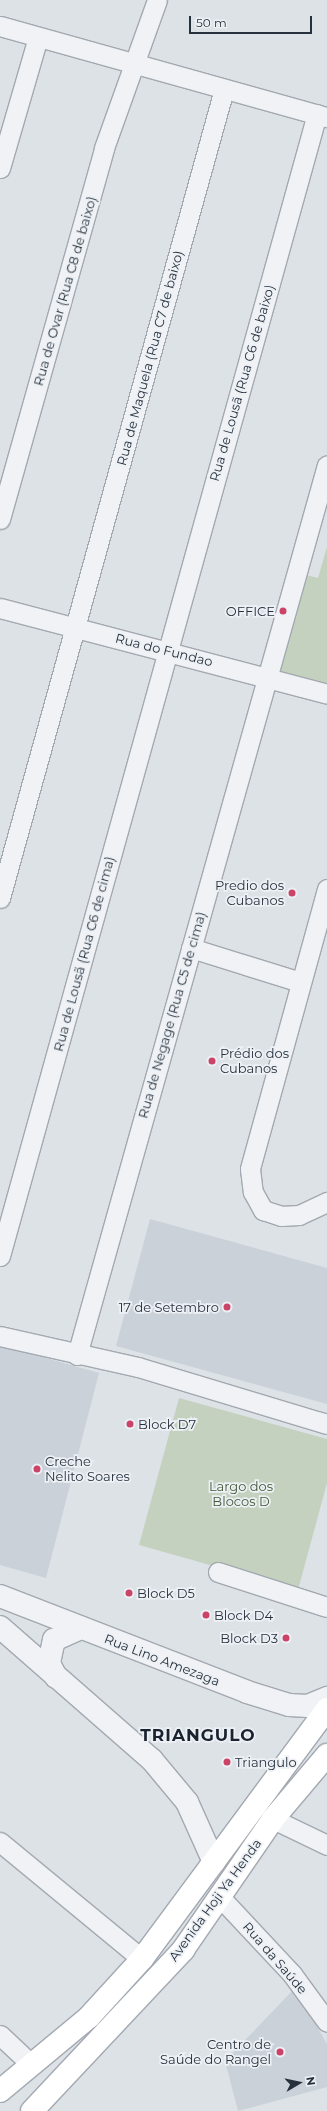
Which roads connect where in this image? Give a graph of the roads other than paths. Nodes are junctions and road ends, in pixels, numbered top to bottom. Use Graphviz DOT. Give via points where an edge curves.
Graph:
graph roads {
  1 [pos="157,0"];
  2 [pos="0,26"];
  3 [pos="38,37"];
  4 [pos="134,65"];
  5 [pos="224,89"];
  6 [pos="322,116"];
  7 [pos="0,168"];
  8 [pos="327,465"];
  9 [pos="0,519"];
  10 [pos="0,608"];
  11 [pos="75,627"];
  12 [pos="167,651"];
  13 [pos="269,676"];
  14 [pos="327,694"];
  15 [pos="327,889"];
  16 [pos="0,898"];
  17 [pos="191,948"];
  18 [pos="300,982"];
  19 [pos="327,1202"];
  20 [pos="0,1256"];
  21 [pos="0,1336"];
  22 [pos="78,1355"];
  23 [pos="327,1424"];
  24 [pos="218,1572"];
  25 [pos="0,1596"];
  26 [pos="327,1607"];
  27 [pos="0,1627"];
  28 [pos="81,1628"];
  29 [pos="56,1677"];
  30 [pos="327,1698"];
  31 [pos="327,1709"];
  32 [pos="327,1755"];
  33 [pos="274,1819"];
  34 [pos="0,1842"];
  35 [pos="327,1845"];
  36 [pos="214,1862"];
  37 [pos="219,1896"];
  38 [pos="142,1959"];
  39 [pos="327,2022"];
  40 [pos="0,2035"];
  41 [pos="32,2065"];
  42 [pos="0,2091"];
  43 [pos="32,2111"];
  1 -- 4 [label="street, Rua de Ovar (Rua C8 de baixo)"];
  2 -- 3 [label="street"];
  3 -- 4 [label="street"];
  3 -- 7 [label="street"];
  4 -- 5 [label="street"];
  4 -- 9 [label="street, Rua de Ovar (Rua C8 de baixo)" via="104,148"];
  5 -- 6 [label="street"];
  5 -- 11 [label="street, Rua de Maquela (Rua C7 de baixo)"];
  6 -- 12 [label="street, Rua de Lousã (Rua C6 de baixo)"];
  8 -- 13 [label="street, Rua de Negage (Rua C5 de cima)"];
  10 -- 11 [label="street, Rua do Fundao"];
  11 -- 12 [label="street, Rua do Fundao"];
  11 -- 16 [label="street, Rua de Maquela (Rua C7 de baixo)"];
  12 -- 13 [label="street, Rua do Fundao"];
  12 -- 20 [label="street, Rua de Lousã (Rua C6 de cima)"];
  13 -- 14 [label="street, Rua do Fundao"];
  13 -- 17 [label="street, Rua de Negage (Rua C5 de cima)"];
  15 -- 18 [label="street"];
  17 -- 18 [label="street"];
  17 -- 22 [label="street, Rua de Negage (Rua C5 de cima)"];
  18 -- 19 [label="street" via="250,1169 253,1192 263,1210 281,1216 299,1215"];
  21 -- 22 [label="street"];
  22 -- 23 [label="street" via="138,1367"];
  24 -- 26 [label="street"];
  25 -- 28 [label="street, Rua Lino Amezaga"];
  27 -- 29 [label="street"];
  28 -- 29 [label="street" via="54,1640 49,1662"];
  28 -- 30 [label="street, Rua Lino Amezaga" via="221,1683 289,1706 308,1706"];
  29 -- 36 [label="street" via="169,1779 187,1802"];
  31 -- 36 [label="main road, Avenida Hoji Ya Henda"];
  32 -- 33 [label="main road, Avenida Hoji Ya Henda"];
  33 -- 35 [label="street"];
  33 -- 37 [label="main road, Avenida Hoji Ya Henda"];
  34 -- 38 [label="street"];
  36 -- 38 [label="main road, Avenida Hoji Ya Henda"];
  37 -- 39 [label="street, Rua da Saúde" via="292,1974"];
  37 -- 43 [label="main road, Avenida Hoji Ya Henda" via="183,1950"];
  38 -- 41 [label="main road, Avenida Hoji Ya Henda" via="89,2017"];
  40 -- 41 [label="street"];
  41 -- 42 [label="main road"];
}
